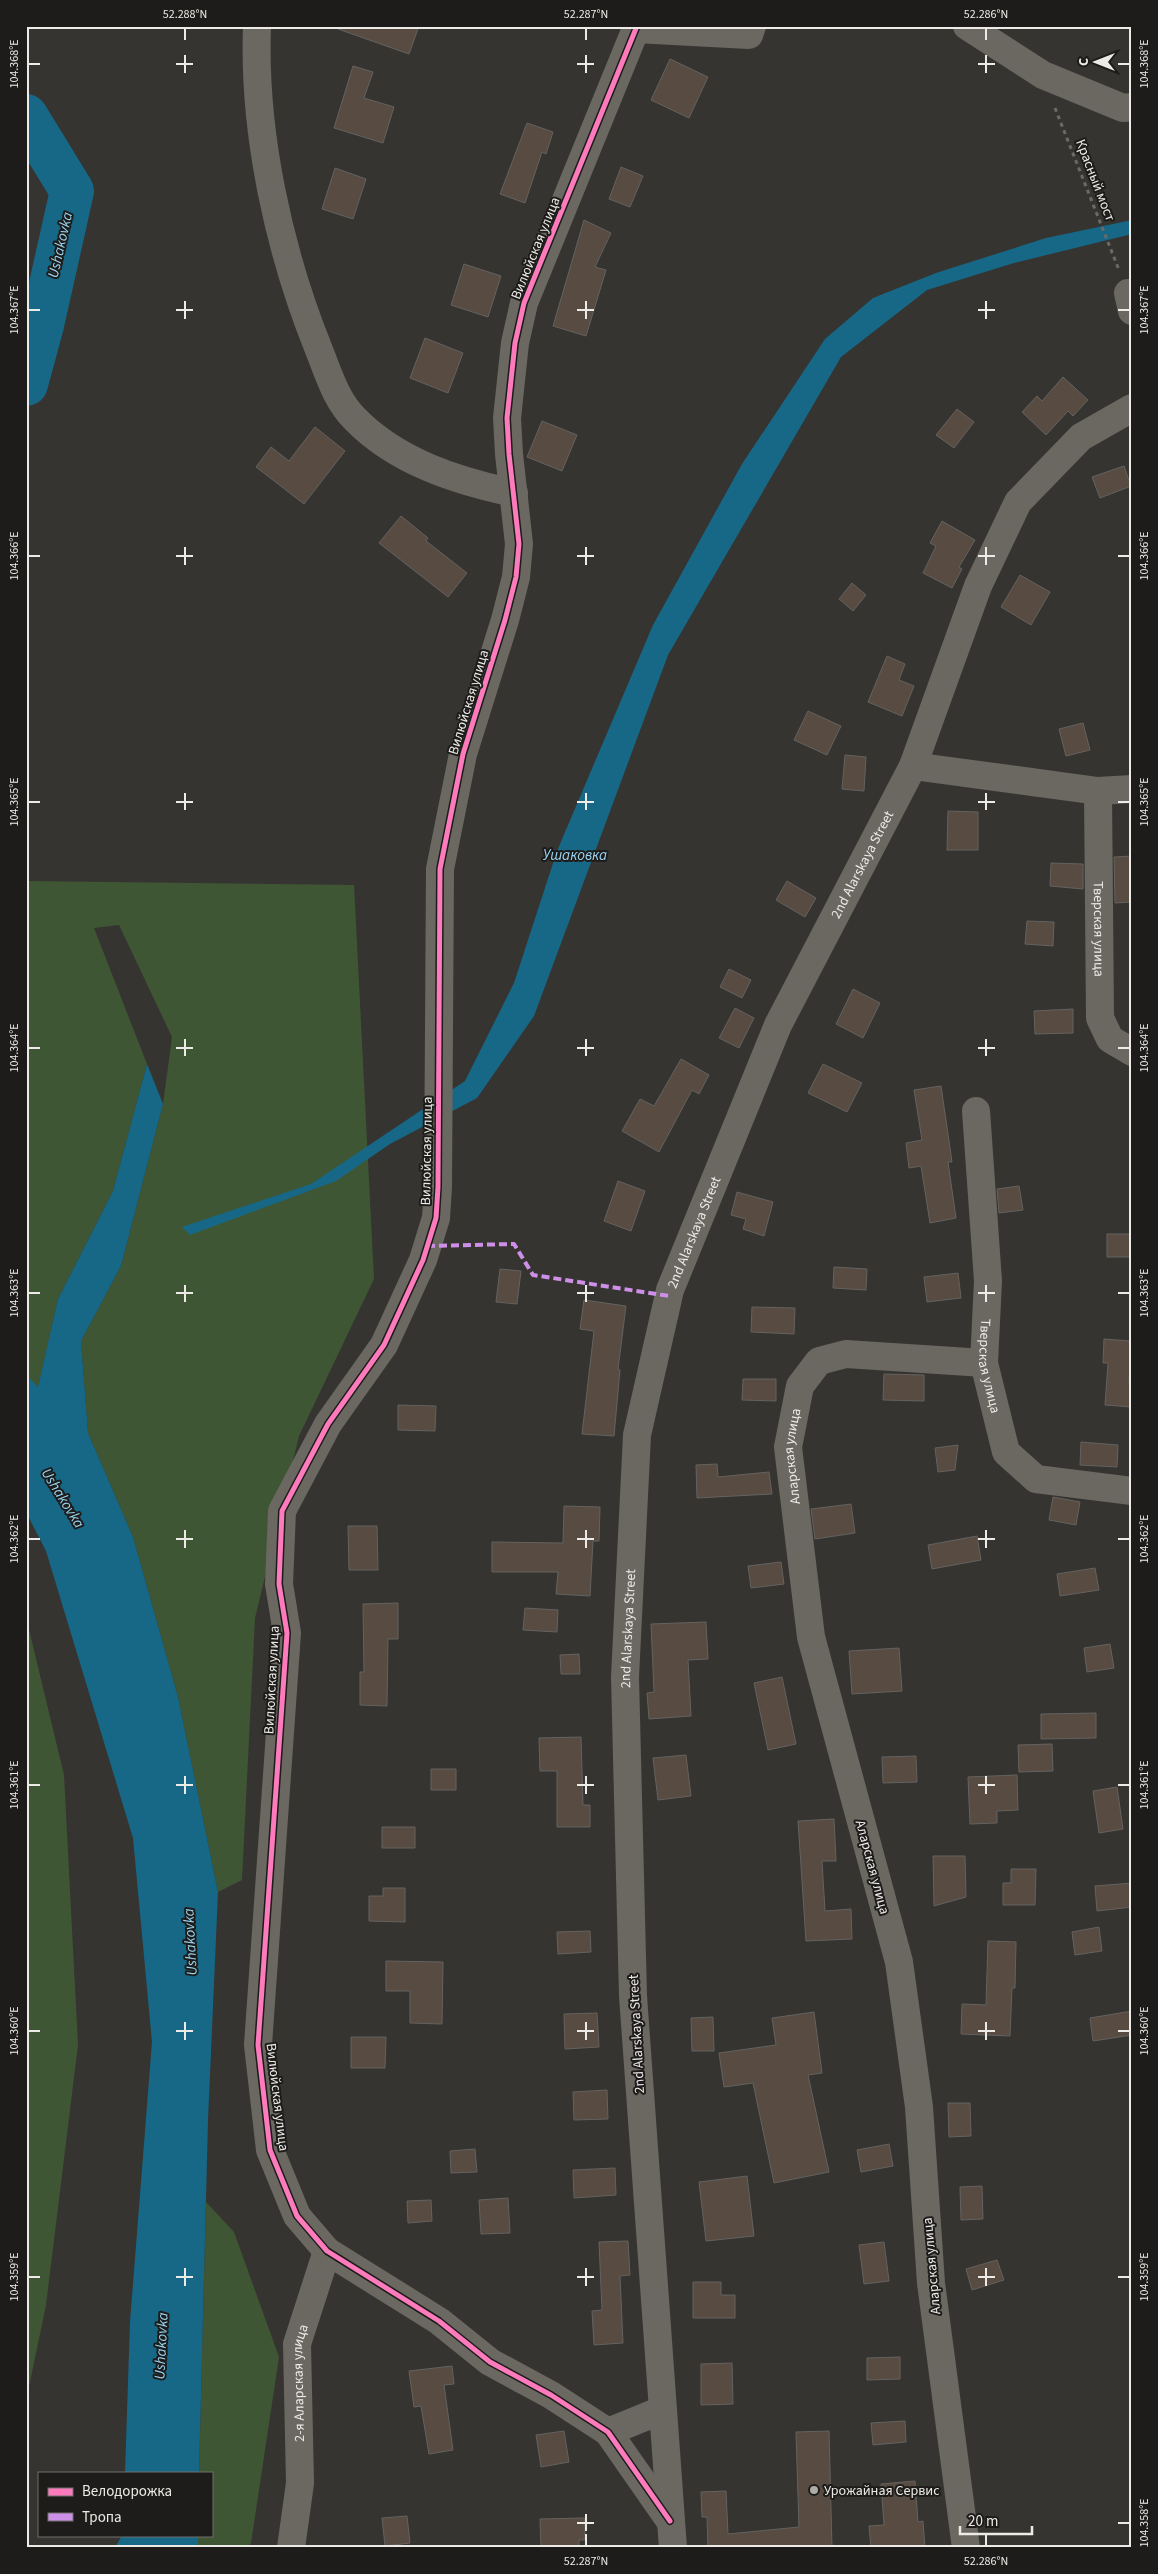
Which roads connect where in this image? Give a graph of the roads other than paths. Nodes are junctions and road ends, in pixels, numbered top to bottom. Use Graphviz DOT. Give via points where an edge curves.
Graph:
graph roads {
  1 [pos="257,26"];
  2 [pos="752,26"];
  3 [pos="967,26"];
  4 [pos="636,28"];
  5 [pos="1132,107"];
  6 [pos="1132,408"];
  7 [pos="514,493"];
  8 [pos="913,766"];
  9 [pos="1132,789"];
  10 [pos="1098,791"];
  11 [pos="1132,1052"];
  12 [pos="976,1111"];
  13 [pos="984,1363"];
  14 [pos="1132,1492"];
  15 [pos="327,2252"];
  16 [pos="662,2410"];
  17 [pos="608,2432"];
  18 [pos="670,2521"];
  19 [pos="292,2548"];
  20 [pos="673,2548"];
  21 [pos="966,2548"];
  1 -- 7 [label="street" via="256,62 269,180 302,308 339,400 379,440 428,468 471,484"];
  2 -- 4 [label="street" via="749,35"];
  3 -- 5 [label="street" via="1043,75 1123,108"];
  4 -- 7 [label="street, Вилюйская улица" via="524,303 515,343 507,418"];
  6 -- 8 [label="street, 2nd Alarskaya Street" via="1081,437 1018,502 978,586"];
  7 -- 15 [label="street, Вилюйская улица" via="519,544 516,577 463,754 440,869 436,1218 423,1260 384,1345 328,1424 282,1511 279,1584 287,1633 258,2045 270,2150 296,2216"];
  8 -- 10 [label="street"];
  8 -- 16 [label="street, 2nd Alarskaya Street" via="778,1025 670,1290 637,1435 625,1677 633,1996"];
  9 -- 10 [label="street"];
  10 -- 11 [label="street, Тверская улица" via="1100,1018 1110,1039"];
  12 -- 13 [label="street, Тверская улица" via="988,1281"];
  13 -- 14 [label="street, Тверская улица" via="1006,1452 1036,1479"];
  13 -- 21 [label="street, Аларская улица" via="846,1354 819,1361 800,1386 788,1447 811,1637 899,1962 919,2107 931,2283"];
  15 -- 17 [label="street, Вилюйская улица" via="439,2320 490,2362 551,2395"];
  15 -- 19 [label="street, 2-я Аларская улица" via="296,2344 300,2483"];
  16 -- 17 [label="street"];
  16 -- 18 [label="street, 2nd Alarskaya Street"];
  17 -- 18 [label="street"];
  18 -- 20 [label="street, 2nd Alarskaya Street"];
}
